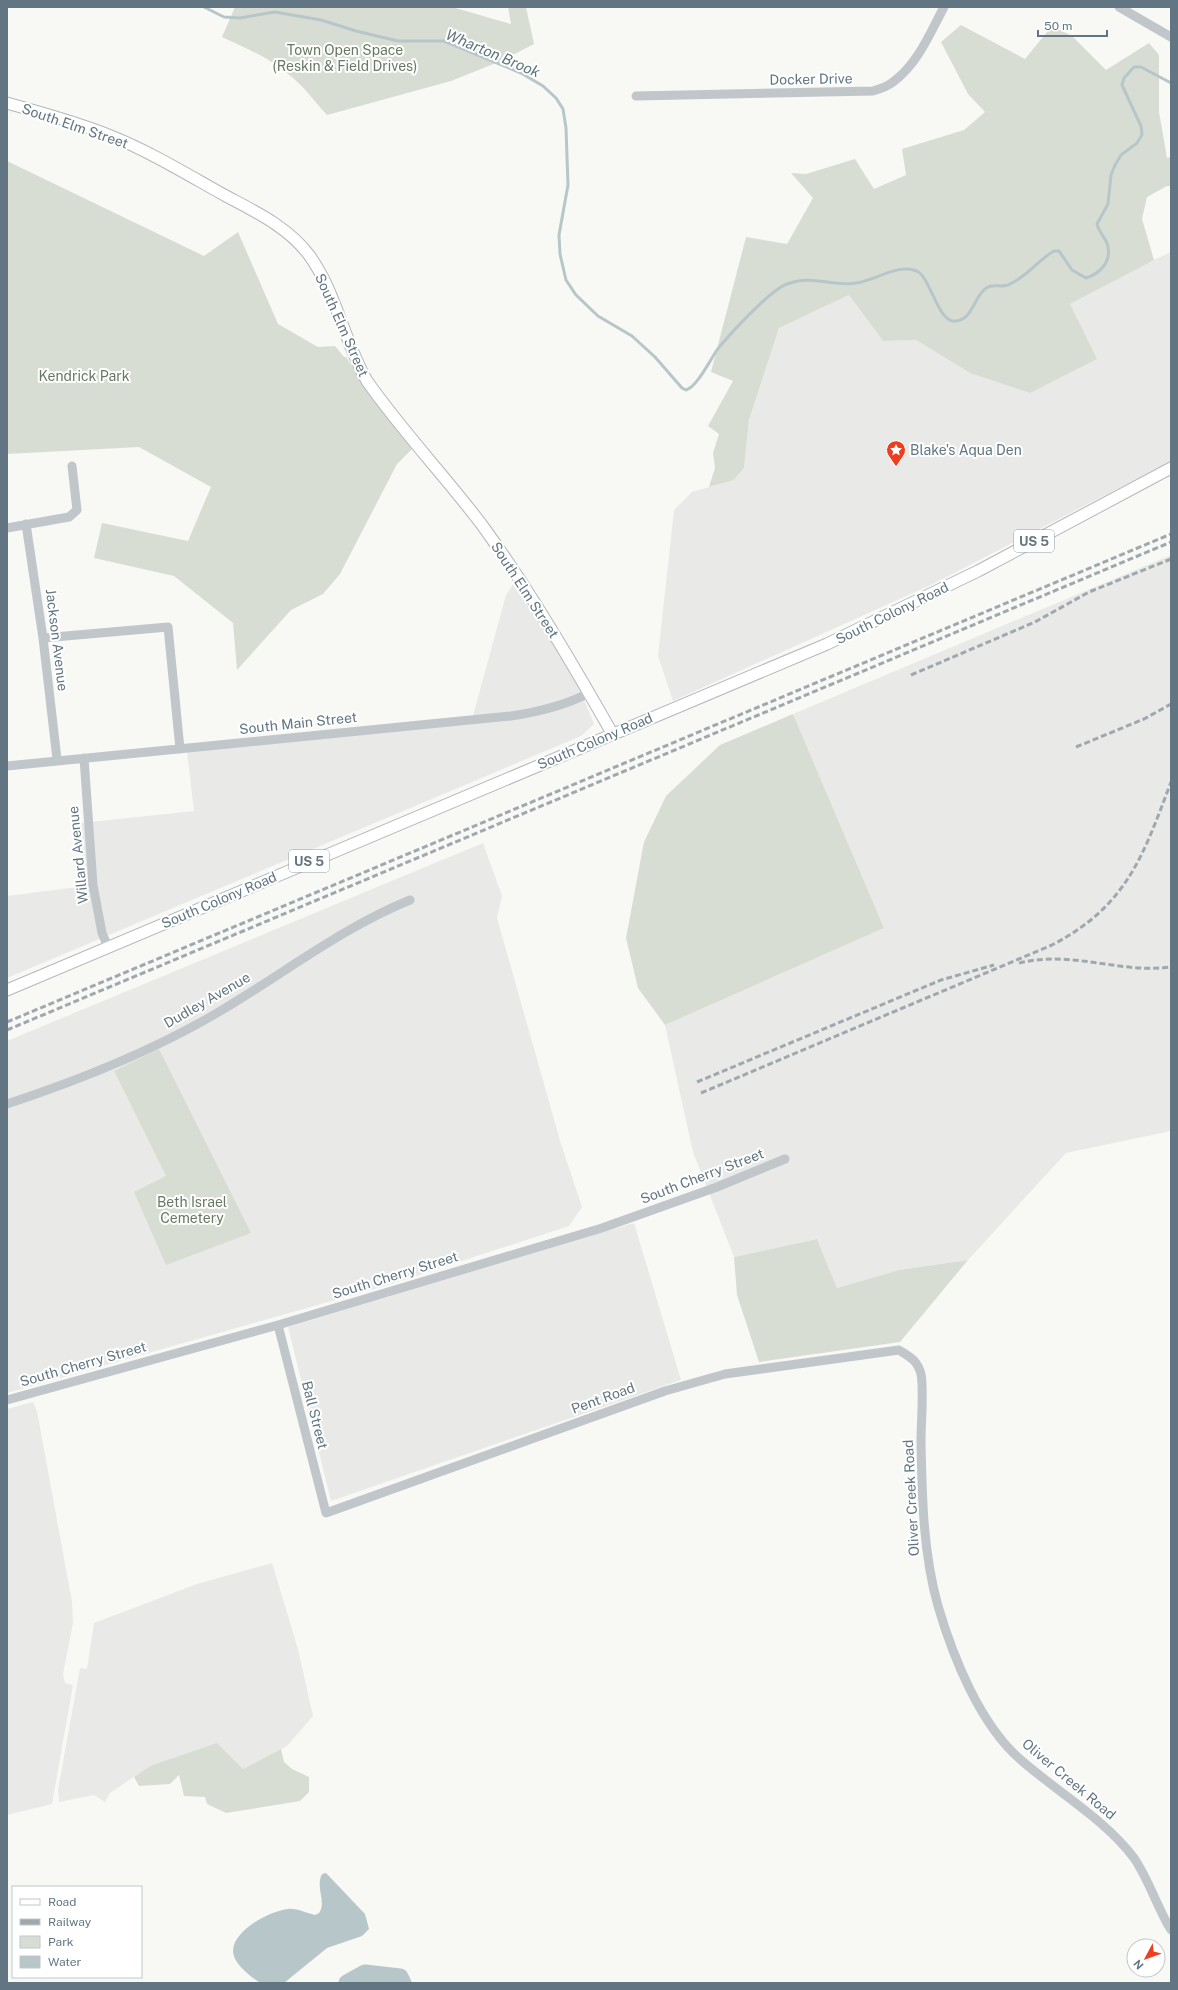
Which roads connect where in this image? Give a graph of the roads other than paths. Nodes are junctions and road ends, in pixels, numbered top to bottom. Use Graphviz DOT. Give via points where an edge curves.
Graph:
graph roads {
  1 [pos="944,7"];
  2 [pos="1119,7"];
  3 [pos="1171,37"];
  4 [pos="636,96"];
  5 [pos="7,103"];
  6 [pos="72,466"];
  7 [pos="1171,468"];
  8 [pos="26,524"];
  9 [pos="7,528"];
  10 [pos="43,638"];
  11 [pos="589,693"];
  12 [pos="612,733"];
  13 [pos="180,749"];
  14 [pos="84,758"];
  15 [pos="57,759"];
  16 [pos="7,766"];
  17 [pos="410,900"];
  18 [pos="108,947"];
  19 [pos="7,990"];
  20 [pos="7,1104"];
  21 [pos="784,1159"];
  22 [pos="278,1324"];
  23 [pos="899,1350"];
  24 [pos="7,1400"];
  25 [pos="326,1512"];
  26 [pos="1171,1930"];
  1 -- 4 [label="street, Docker Drive" via="909,67 892,83 873,91"];
  2 -- 3 [label="street"];
  5 -- 11 [label="main road, South Elm Street" via="89,128 137,147 268,219 297,241 322,276 357,364 367,381 494,542"];
  6 -- 8 [label="street" via="77,510 74,514"];
  7 -- 12 [label="main road, South Colony Road / US 5" via="903,608 823,645"];
  8 -- 9 [label="street"];
  8 -- 10 [label="street, Jackson Avenue"];
  10 -- 13 [label="street" via="168,627"];
  10 -- 15 [label="street, Jackson Avenue"];
  11 -- 12 [label="main road, South Elm Street"];
  11 -- 13 [label="street, South Main Street" via="553,708 518,715"];
  12 -- 18 [label="main road, South Colony Road / US 5"];
  13 -- 14 [label="street, South Main Street"];
  14 -- 15 [label="street, South Main Street"];
  14 -- 18 [label="street, Willard Avenue" via="93,885 102,933"];
  15 -- 16 [label="street, South Main Street"];
  17 -- 20 [label="street, Dudley Avenue" via="342,934 186,1031 110,1066"];
  18 -- 19 [label="main road, South Colony Road / US 5"];
  21 -- 22 [label="street, South Cherry Street" via="718,1187 602,1228"];
  22 -- 24 [label="street, South Cherry Street"];
  22 -- 25 [label="street, Ball Street"];
  23 -- 25 [label="street, Pent Road" via="733,1373 665,1391"];
  23 -- 26 [label="street, Oliver Creek Road" via="916,1360 921,1375 925,1546 938,1605 960,1668 980,1707 1019,1759 1112,1833 1133,1858"];
}
